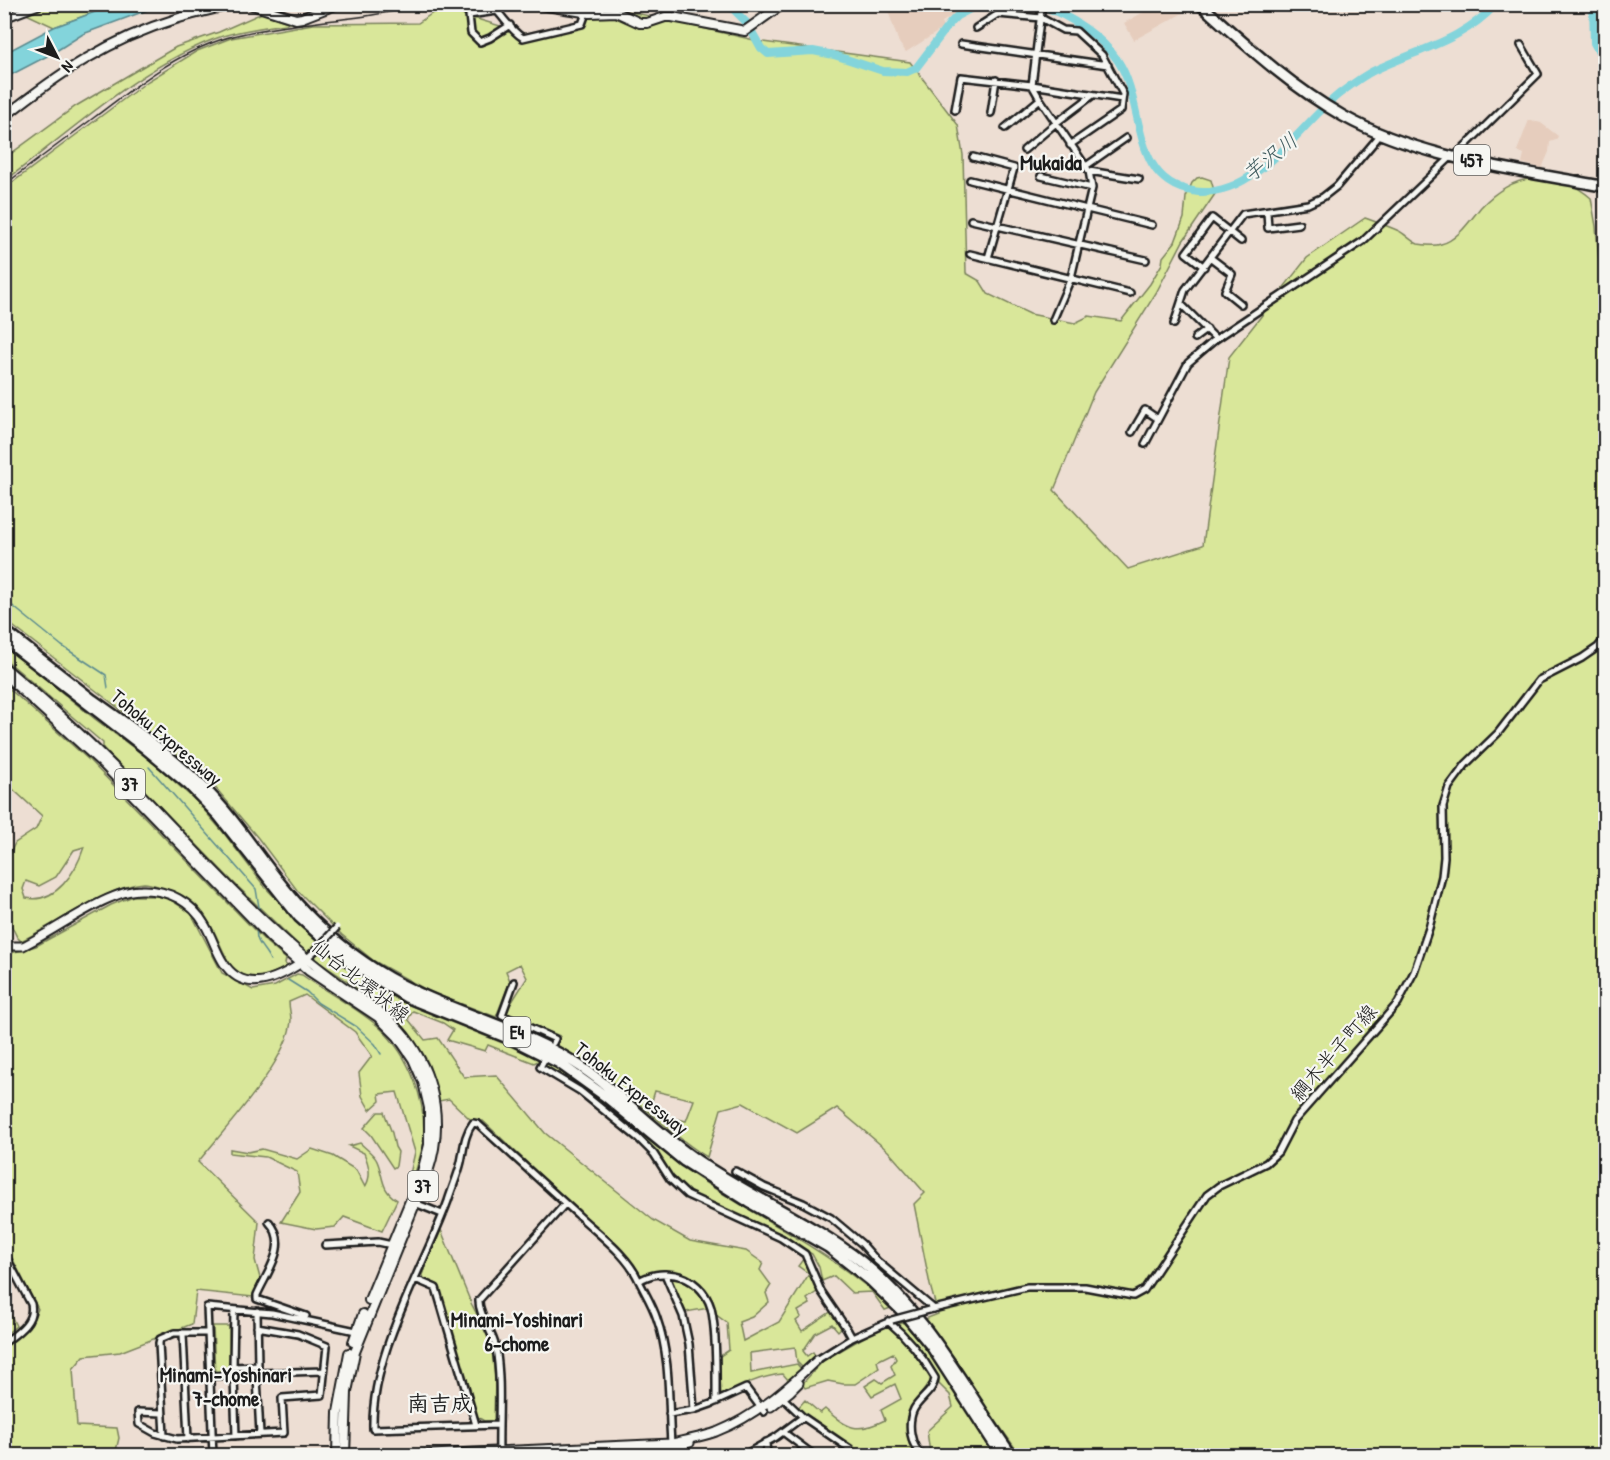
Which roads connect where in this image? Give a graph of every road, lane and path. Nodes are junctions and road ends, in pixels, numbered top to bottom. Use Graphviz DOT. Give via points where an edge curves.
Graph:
graph roads {
  1 [pos="41,4"];
  2 [pos="224,4"];
  3 [pos="235,4"];
  4 [pos="249,4"];
  5 [pos="338,4"];
  6 [pos="534,4"];
  7 [pos="783,4"];
  8 [pos="1042,4"];
  9 [pos="1200,4"];
  10 [pos="215,10"];
  11 [pos="586,13"];
  12 [pos="1040,16"];
  13 [pos="4,18"];
  14 [pos="510,25"];
  15 [pos="976,28"];
  16 [pos="962,44"];
  17 [pos="1521,45"];
  18 [pos="1036,56"];
  19 [pos="1108,65"];
  20 [pos="996,80"];
  21 [pos="1032,85"];
  22 [pos="1093,94"];
  23 [pos="1040,99"];
  24 [pos="1122,99"];
  25 [pos="955,110"];
  26 [pos="991,113"];
  27 [pos="4,117"];
  28 [pos="1056,123"];
  29 [pos="1005,128"];
  30 [pos="1381,134"];
  31 [pos="1126,138"];
  32 [pos="1070,145"];
  33 [pos="1024,150"];
  34 [pos="1453,156"];
  35 [pos="973,157"];
  36 [pos="1087,168"];
  37 [pos="1041,176"];
  38 [pos="1138,179"];
  39 [pos="970,180"];
  40 [pos="1092,188"];
  41 [pos="1605,188"];
  42 [pos="1009,189"];
  43 [pos="1087,209"];
  44 [pos="1267,212"];
  45 [pos="971,220"];
  46 [pos="1299,224"];
  47 [pos="1152,225"];
  48 [pos="997,226"];
  49 [pos="1230,232"];
  50 [pos="1241,241"];
  51 [pos="1080,245"];
  52 [pos="970,254"];
  53 [pos="988,258"];
  54 [pos="1211,258"];
  55 [pos="1146,260"];
  56 [pos="1204,267"];
  57 [pos="1071,278"];
  58 [pos="1130,293"];
  59 [pos="1181,304"];
  60 [pos="1241,304"];
  61 [pos="1193,316"];
  62 [pos="1053,320"];
  63 [pos="1188,323"];
  64 [pos="1174,324"];
  65 [pos="1207,329"];
  66 [pos="1195,338"];
  67 [pos="1216,339"];
  68 [pos="1158,419"];
  69 [pos="1132,432"];
  70 [pos="1145,444"];
  71 [pos="4,630"];
  72 [pos="1605,637"];
  73 [pos="4,639"];
  74 [pos="4,667"];
  75 [pos="4,674"];
  76 [pos="249,910"];
  77 [pos="337,927"];
  78 [pos="4,946"];
  79 [pos="304,961"];
  80 [pos="514,982"];
  81 [pos="553,1043"];
  82 [pos="544,1060"];
  83 [pos="735,1171"];
  84 [pos="415,1203"];
  85 [pos="565,1204"];
  86 [pos="442,1214"];
  87 [pos="269,1222"];
  88 [pos="325,1245"];
  89 [pos="392,1245"];
  90 [pos="4,1253"];
  91 [pos="665,1274"];
  92 [pos="415,1279"];
  93 [pos="639,1281"];
  94 [pos="234,1310"];
  95 [pos="931,1310"];
  96 [pos="257,1311"];
  97 [pos="890,1321"];
  98 [pos="316,1322"];
  99 [pos="257,1327"];
  100 [pos="356,1331"];
  101 [pos="208,1333"];
  102 [pos="183,1334"];
  103 [pos="852,1338"];
  104 [pos="4,1343"];
  105 [pos="818,1360"];
  106 [pos="323,1371"];
  107 [pos="210,1376"];
  108 [pos="782,1396"];
  109 [pos="716,1402"];
  110 [pos="694,1410"];
  111 [pos="763,1410"];
  112 [pos="162,1413"];
  113 [pos="669,1414"];
  114 [pos="803,1417"];
  115 [pos="476,1425"];
  116 [pos="499,1425"];
  117 [pos="783,1432"];
  118 [pos="260,1434"];
  119 [pos="164,1436"];
  120 [pos="236,1436"];
  121 [pos="211,1437"];
  122 [pos="188,1439"];
  123 [pos="766,1442"];
  124 [pos="671,1449"];
  125 [pos="499,1453"];
  126 [pos="213,1455"];
  127 [pos="338,1455"];
  128 [pos="345,1455"];
  129 [pos="388,1455"];
  130 [pos="527,1455"];
  131 [pos="743,1455"];
  132 [pos="767,1455"];
  133 [pos="815,1455"];
  134 [pos="844,1455"];
  135 [pos="924,1455"];
  136 [pos="1002,1455"];
  137 [pos="1012,1455"];
  1 -- 13 [label="street"];
  2 -- 10 [label="street"];
  3 -- 10 [label="main road"];
  4 -- 5 [label="main road" via="296,19"];
  6 -- 11 [label="main road"];
  7 -- 11 [label="main road" via="746,31 672,17 640,23 616,12"];
  8 -- 12 [label="street"];
  9 -- 30 [label="highway, 457" via="1296,86 1343,116"];
  10 -- 27 [label="main road" via="153,27 87,57"];
  11 -- 14 [label="street" via="582,24 523,38"];
  12 -- 15 [label="street" via="998,14"];
  12 -- 18 [label="street"];
  12 -- 19 [label="street" via="1063,30 1076,31"];
  14 -- 14 [label="street" via="496,11 469,15 471,33 480,42"];
  16 -- 18 [label="street"];
  17 -- 34 [label="street" via="1538,74"];
  18 -- 19 [label="street"];
  18 -- 21 [label="street"];
  19 -- 24 [label="street"];
  20 -- 21 [label="street"];
  20 -- 25 [label="street" via="961,77"];
  20 -- 26 [label="street"];
  21 -- 22 [label="street"];
  21 -- 23 [label="street"];
  22 -- 24 [label="street"];
  22 -- 28 [label="street"];
  23 -- 28 [label="street"];
  23 -- 29 [label="street"];
  24 -- 32 [label="street" via="1121,110"];
  28 -- 32 [label="street"];
  28 -- 33 [label="street"];
  30 -- 34 [label="highway, 457"];
  30 -- 44 [label="street" via="1330,193 1308,204"];
  31 -- 36 [label="street"];
  32 -- 36 [label="street"];
  34 -- 41 [label="highway, 457"];
  34 -- 67 [label="street" via="1363,241"];
  35 -- 42 [label="street" via="1014,168"];
  36 -- 38 [label="street"];
  36 -- 40 [label="street"];
  37 -- 40 [label="street"];
  39 -- 42 [label="street"];
  40 -- 43 [label="street"];
  42 -- 43 [label="street"];
  42 -- 48 [label="street"];
  43 -- 47 [label="street"];
  43 -- 51 [label="street"];
  44 -- 46 [label="street" via="1268,228"];
  44 -- 49 [label="street" via="1243,214"];
  45 -- 48 [label="street"];
  48 -- 51 [label="street"];
  48 -- 53 [label="street"];
  49 -- 50 [label="street"];
  49 -- 54 [label="street"];
  49 -- 56 [label="street" via="1212,218 1186,253"];
  51 -- 55 [label="street"];
  51 -- 57 [label="street"];
  52 -- 53 [label="street"];
  53 -- 57 [label="street"];
  54 -- 56 [label="street"];
  54 -- 60 [label="street" via="1232,274 1225,291"];
  56 -- 59 [label="street" via="1185,290"];
  57 -- 58 [label="street"];
  57 -- 62 [label="street"];
  59 -- 61 [label="street"];
  59 -- 64 [label="street"];
  61 -- 63 [label="street"];
  61 -- 65 [label="street"];
  65 -- 66 [label="street"];
  65 -- 67 [label="street"];
  67 -- 68 [label="street" via="1188,363"];
  68 -- 69 [label="street" via="1145,410"];
  68 -- 70 [label="street"];
  71 -- 137 [label="highway, Tohoku Expressway / E4" via="154,744 200,784 291,897 357,957 400,985 533,1039 566,1057 697,1161 829,1239 862,1263 919,1319"];
  72 -- 95 [label="street, 綱木半子町線" via="1582,658 1539,680 1498,733 1453,779 1443,806 1442,876 1424,943 1405,992 1294,1121 1278,1152 1266,1163 1207,1195 1144,1290 1133,1296 1085,1287 1027,1287"];
  73 -- 136 [label="highway, Tohoku Expressway / E4" via="189,785 218,815 299,917 348,961 406,997 559,1063 684,1161 828,1247 871,1281 931,1346"];
  74 -- 76 [label="main road, 仙台北環状線 / 37" via="85,739"];
  75 -- 76 [label="main road, 仙台北環状線 / 37" via="103,764"];
  76 -- 79 [label="main road, 仙台北環状線 / 37"];
  77 -- 79 [label="street, bridge"];
  78 -- 79 [label="street" via="31,942 122,892 152,890 166,892 190,906 235,975 262,982 272,980"];
  79 -- 84 [label="main road, 仙台北環状線 / 37" via="392,1021 424,1068 436,1110 436,1140 429,1172"];
  79 -- 89 [label="main road, 仙台北環状線 / 37" via="391,1029 406,1047 423,1082 429,1108 429,1145"];
  80 -- 81 [label="street" via="502,1015 555,1039"];
  82 -- 103 [label="street" via="540,1067 580,1091 638,1138 687,1195 781,1238 804,1254 821,1291"];
  83 -- 95 [label="street" via="831,1218"];
  84 -- 86 [label="street"];
  84 -- 128 [label="main road, 仙台北環状線 / 37" via="355,1352 347,1392"];
  85 -- 86 [label="street" via="473,1123 467,1131 461,1163"];
  85 -- 93 [label="street" via="615,1250"];
  85 -- 116 [label="street" via="479,1300 498,1365"];
  86 -- 92 [label="street"];
  87 -- 98 [label="street" via="279,1238 277,1252 257,1299"];
  88 -- 89 [label="street"];
  89 -- 100 [label="main road, 仙台北環状線 / 37"];
  90 -- 104 [label="street" via="33,1310 28,1322"];
  91 -- 93 [label="street" via="649,1275"];
  91 -- 109 [label="street" via="686,1278 696,1285 711,1307"];
  91 -- 110 [label="street" via="683,1316"];
  92 -- 115 [label="street" via="436,1288"];
  92 -- 115 [label="street" via="384,1355 373,1429"];
  93 -- 113 [label="street" via="662,1334"];
  94 -- 96 [label="street"];
  94 -- 99 [label="street" via="233,1367 258,1366"];
  94 -- 101 [label="street" via="207,1307"];
  95 -- 97 [label="street, 綱木半子町線, bridge"];
  96 -- 98 [label="street"];
  96 -- 99 [label="street"];
  97 -- 103 [label="street, 綱木半子町線"];
  97 -- 135 [label="street" via="935,1378 913,1410 912,1441"];
  98 -- 100 [label="street"];
  99 -- 106 [label="street" via="298,1334 327,1346"];
  100 -- 127 [label="main road, 仙台北環状線 / 37" via="340,1393"];
  101 -- 102 [label="street"];
  101 -- 107 [label="street"];
  102 -- 112 [label="street" via="160,1339"];
  102 -- 122 [label="street"];
  103 -- 105 [label="street, 綱木半子町線"];
  105 -- 108 [label="street"];
  106 -- 118 [label="street" via="322,1395 282,1398 284,1433"];
  106 -- 118 [label="street" via="261,1374"];
  107 -- 120 [label="street" via="234,1378"];
  107 -- 121 [label="street"];
  108 -- 111 [label="street"];
  108 -- 114 [label="street"];
  109 -- 110 [label="street"];
  109 -- 111 [label="street" via="746,1388"];
  110 -- 113 [label="street"];
  111 -- 124 [label="street"];
  112 -- 119 [label="street"];
  112 -- 119 [label="street" via="138,1412 139,1424"];
  113 -- 124 [label="street"];
  114 -- 117 [label="street"];
  114 -- 134 [label="street" via="850,1449"];
  115 -- 116 [label="street"];
  116 -- 125 [label="street"];
  117 -- 123 [label="street"];
  117 -- 133 [label="street"];
  118 -- 120 [label="street"];
  119 -- 122 [label="street"];
  120 -- 121 [label="street"];
  121 -- 122 [label="street"];
  121 -- 126 [label="street"];
  123 -- 131 [label="street"];
  123 -- 132 [label="street"];
  124 -- 125 [label="street"];
  124 -- 130 [label="street"];
  125 -- 129 [label="street"];
}
